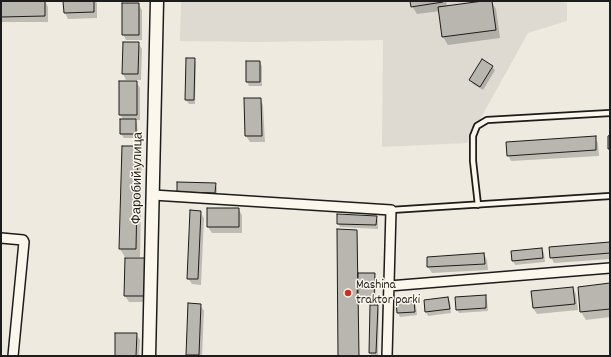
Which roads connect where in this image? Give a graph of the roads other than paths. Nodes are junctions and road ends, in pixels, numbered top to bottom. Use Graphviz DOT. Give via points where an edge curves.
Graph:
graph roads {
  1 [pos="157,1"];
  2 [pos="610,114"];
  3 [pos="153,194"];
  4 [pos="610,196"];
  5 [pos="478,204"];
  6 [pos="391,210"];
  7 [pos="1,238"];
  8 [pos="610,268"];
  9 [pos="389,286"];
  10 [pos="13,356"];
  11 [pos="149,356"];
  12 [pos="387,356"];
  1 -- 3 [label="street, Фаробий улица"];
  2 -- 5 [label="lane" via="488,120 477,126 473,136 473,161"];
  3 -- 6 [label="street"];
  3 -- 11 [label="street, Фаробий улица"];
  4 -- 5 [label="lane"];
  5 -- 6 [label="lane"];
  6 -- 9 [label="street"];
  7 -- 10 [label="street" via="24,242"];
  8 -- 9 [label="street"];
  9 -- 12 [label="street"];
}
